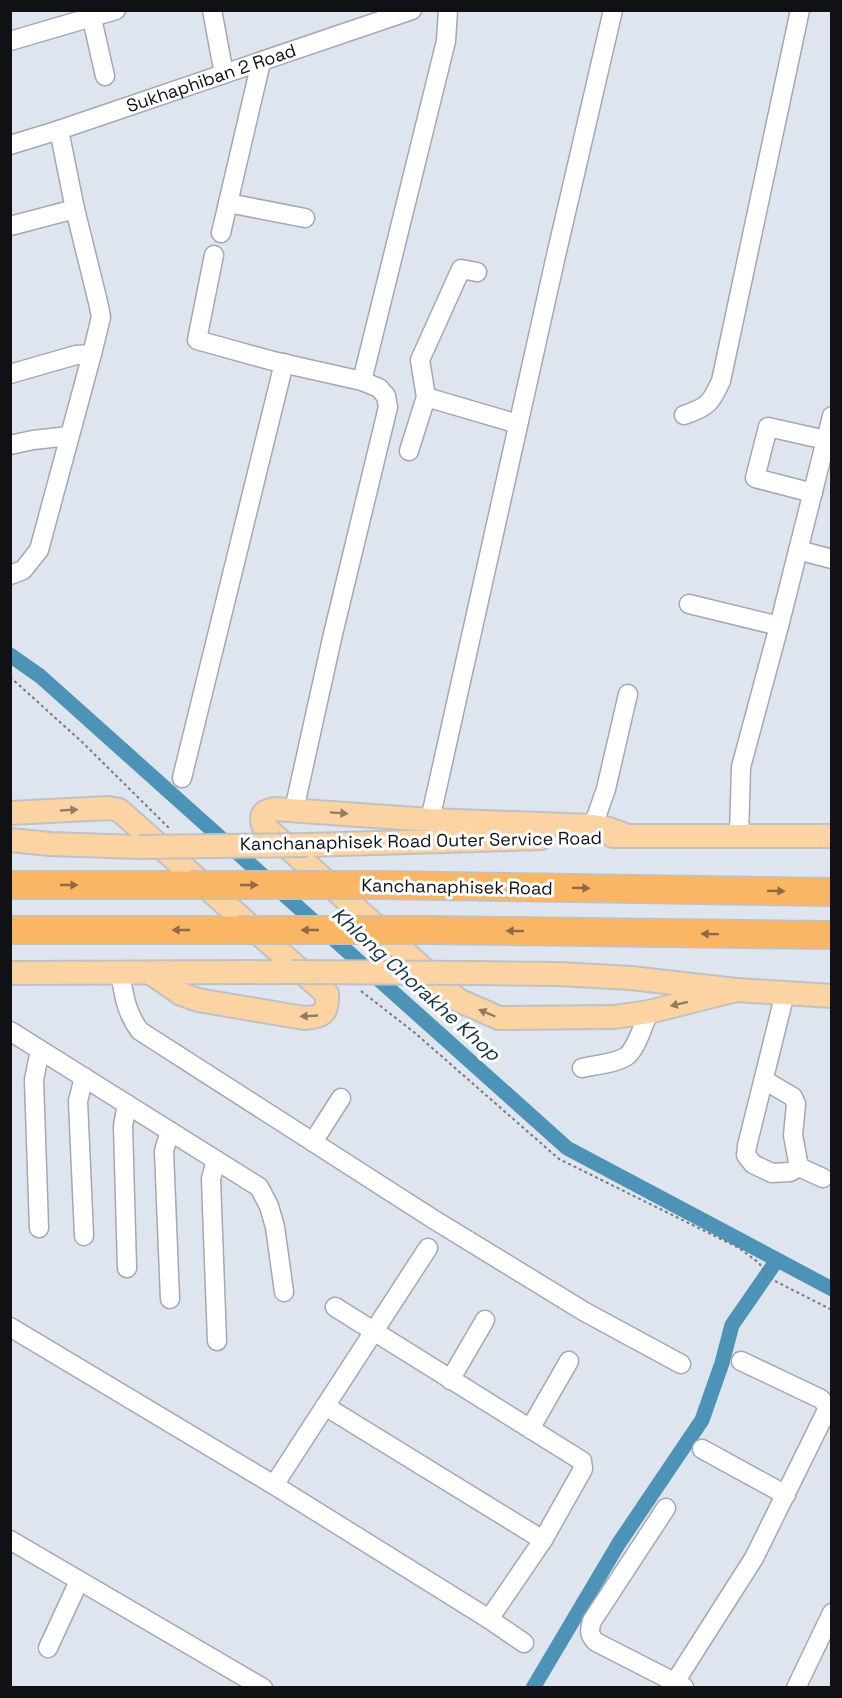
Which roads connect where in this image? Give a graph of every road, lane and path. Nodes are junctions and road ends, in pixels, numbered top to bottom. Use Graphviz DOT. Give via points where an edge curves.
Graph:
graph roads {
  1 [pos="116,10"];
  2 [pos="212,10"];
  3 [pos="412,10"];
  4 [pos="448,10"];
  5 [pos="613,10"];
  6 [pos="800,10"];
  7 [pos="91,14"];
  8 [pos="362,19"];
  9 [pos="10,41"];
  10 [pos="261,62"];
  11 [pos="224,74"];
  12 [pos="105,76"];
  13 [pos="59,130"];
  14 [pos="10,145"];
  15 [pos="228,203"];
  16 [pos="75,209"];
  17 [pos="305,218"];
  18 [pos="10,226"];
  19 [pos="221,233"];
  20 [pos="214,255"];
  21 [pos="477,272"];
  22 [pos="92,354"];
  23 [pos="284,363"];
  24 [pos="10,374"];
  25 [pos="362,381"];
  26 [pos="426,397"];
  27 [pos="684,415"];
  28 [pos="831,416"];
  29 [pos="518,424"];
  30 [pos="69,436"];
  31 [pos="825,440"];
  32 [pos="10,445"];
  33 [pos="409,451"];
  34 [pos="813,493"];
  35 [pos="798,550"];
  36 [pos="831,559"];
  37 [pos="10,575"];
  38 [pos="689,604"];
  39 [pos="779,626"];
  40 [pos="10,677"];
  41 [pos="628,694"];
  42 [pos="182,778"];
  43 [pos="294,810"];
  44 [pos="10,813"];
  45 [pos="430,820"];
  46 [pos="592,826"];
  47 [pos="169,828"];
  48 [pos="625,836"];
  49 [pos="739,836"];
  50 [pos="831,836"];
  51 [pos="10,840"];
  52 [pos="10,885"];
  53 [pos="831,892"];
  54 [pos="10,930"];
  55 [pos="831,935"];
  56 [pos="10,973"];
  57 [pos="120,973"];
  58 [pos="151,974"];
  59 [pos="358,988"];
  60 [pos="736,990"];
  61 [pos="785,993"];
  62 [pos="831,996"];
  63 [pos="649,1012"];
  64 [pos="10,1031"];
  65 [pos="40,1050"];
  66 [pos="582,1068"];
  67 [pos="84,1077"];
  68 [pos="764,1080"];
  69 [pos="341,1098"];
  70 [pos="127,1104"];
  71 [pos="170,1131"];
  72 [pos="314,1142"];
  73 [pos="216,1160"];
  74 [pos="799,1167"];
  75 [pos="823,1178"];
  76 [pos="39,1228"];
  77 [pos="84,1236"];
  78 [pos="428,1248"];
  79 [pos="127,1268"];
  80 [pos="284,1292"];
  81 [pos="170,1299"];
  82 [pos="335,1308"];
  83 [pos="831,1310"];
  84 [pos="484,1320"];
  85 [pos="10,1327"];
  86 [pos="373,1332"];
  87 [pos="217,1341"];
  88 [pos="569,1361"];
  89 [pos="741,1362"];
  90 [pos="681,1364"];
  91 [pos="450,1380"];
  92 [pos="325,1406"];
  93 [pos="530,1429"];
  94 [pos="702,1449"];
  95 [pos="274,1485"];
  96 [pos="786,1495"];
  97 [pos="666,1508"];
  98 [pos="10,1540"];
  99 [pos="543,1540"];
  100 [pos="79,1581"];
  101 [pos="831,1613"];
  102 [pos="489,1619"];
  103 [pos="524,1643"];
  104 [pos="48,1648"];
  105 [pos="681,1685"];
  106 [pos="263,1688"];
  107 [pos="796,1688"];
  1 -- 7 [label="street"];
  2 -- 11 [label="street"];
  3 -- 8 [label="street, Sukhaphiban 2 Road"];
  4 -- 25 [label="street" via="446,41"];
  5 -- 29 [label="street"];
  6 -- 27 [label="street" via="721,381 712,400"];
  7 -- 9 [label="street"];
  7 -- 12 [label="street"];
  8 -- 10 [label="street, Sukhaphiban 2 Road"];
  10 -- 11 [label="street, Sukhaphiban 2 Road"];
  10 -- 15 [label="street"];
  11 -- 13 [label="street, Sukhaphiban 2 Road"];
  13 -- 14 [label="street, Sukhaphiban 2 Road"];
  13 -- 16 [label="street"];
  15 -- 17 [label="street"];
  15 -- 19 [label="street"];
  16 -- 18 [label="street"];
  16 -- 22 [label="street" via="101,317"];
  20 -- 23 [label="street" via="196,340"];
  21 -- 26 [label="street" via="461,269 420,360"];
  22 -- 24 [label="street"];
  22 -- 30 [label="street"];
  23 -- 25 [label="street"];
  23 -- 42 [label="street"];
  25 -- 43 [label="street" via="379,388 388,407"];
  26 -- 29 [label="street"];
  26 -- 33 [label="street"];
  28 -- 31 [label="street"];
  29 -- 45 [label="street"];
  30 -- 32 [label="street"];
  30 -- 37 [label="street" via="39,550 23,570"];
  31 -- 34 [label="street"];
  31 -- 34 [label="street" via="768,427 755,478"];
  34 -- 35 [label="street"];
  35 -- 36 [label="street"];
  35 -- 39 [label="street"];
  38 -- 39 [label="street"];
  39 -- 49 [label="street" via="741,768"];
  40 -- 47 [label="path"];
  41 -- 46 [label="street" via="606,789"];
  43 -- 45 [label="main road, one-way"];
  63 -- 43 [label="main road, one-way" via="614,1017 499,1018 458,1000 263,825 265,811"];
  44 -- 58 [label="main road, one-way" via="119,810 327,994 326,1010 304,1018 198,1000"];
  45 -- 46 [label="main road"];
  46 -- 48 [label="main road"];
  48 -- 49 [label="main road, Kanchanaphisek Road Outer Service Road"];
  48 -- 51 [label="main road, Kanchanaphisek Road Outer Service Road, bridge" via="308,845 139,846"];
  49 -- 50 [label="main road, Kanchanaphisek Road Outer Service Road"];
  52 -- 53 [label="highway, Kanchanaphisek Road, one-way, bridge" via="375,885"];
  55 -- 54 [label="highway, one-way, bridge"];
  56 -- 57 [label="main road"];
  57 -- 58 [label="main road"];
  57 -- 72 [label="street" via="127,1010 140,1031"];
  58 -- 60 [label="main road, bridge" via="559,974"];
  59 -- 83 [label="path" via="559,1159 739,1248 775,1281"];
  60 -- 61 [label="main road"];
  60 -- 63 [label="main road, one-way"];
  61 -- 62 [label="main road"];
  61 -- 68 [label="street"];
  63 -- 66 [label="street" via="627,1056"];
  64 -- 65 [label="street"];
  65 -- 67 [label="street"];
  65 -- 76 [label="street" via="34,1080"];
  67 -- 70 [label="street"];
  67 -- 77 [label="street" via="78,1101"];
  68 -- 74 [label="street" via="792,1097 796,1104 793,1135"];
  68 -- 74 [label="street" via="746,1155 753,1164 772,1173"];
  69 -- 72 [label="street"];
  70 -- 71 [label="street"];
  70 -- 79 [label="street" via="123,1126"];
  71 -- 73 [label="street"];
  71 -- 81 [label="street" via="164,1150"];
  72 -- 90 [label="street" via="585,1312"];
  73 -- 80 [label="street" via="259,1187 269,1206"];
  73 -- 87 [label="street" via="211,1179"];
  74 -- 75 [label="street"];
  78 -- 86 [label="street"];
  82 -- 86 [label="street"];
  84 -- 91 [label="street"];
  85 -- 95 [label="street"];
  86 -- 91 [label="street"];
  86 -- 92 [label="street"];
  88 -- 93 [label="street"];
  89 -- 96 [label="street" via="820,1399 826,1406"];
  91 -- 93 [label="street"];
  92 -- 95 [label="street"];
  92 -- 99 [label="street"];
  93 -- 99 [label="street" via="584,1464"];
  94 -- 96 [label="street"];
  95 -- 102 [label="street"];
  96 -- 105 [label="street"];
  97 -- 105 [label="street" via="589,1630 596,1642"];
  98 -- 100 [label="street"];
  99 -- 102 [label="street"];
  100 -- 104 [label="street"];
  100 -- 106 [label="street"];
  101 -- 107 [label="street"];
  102 -- 103 [label="street"];
}
